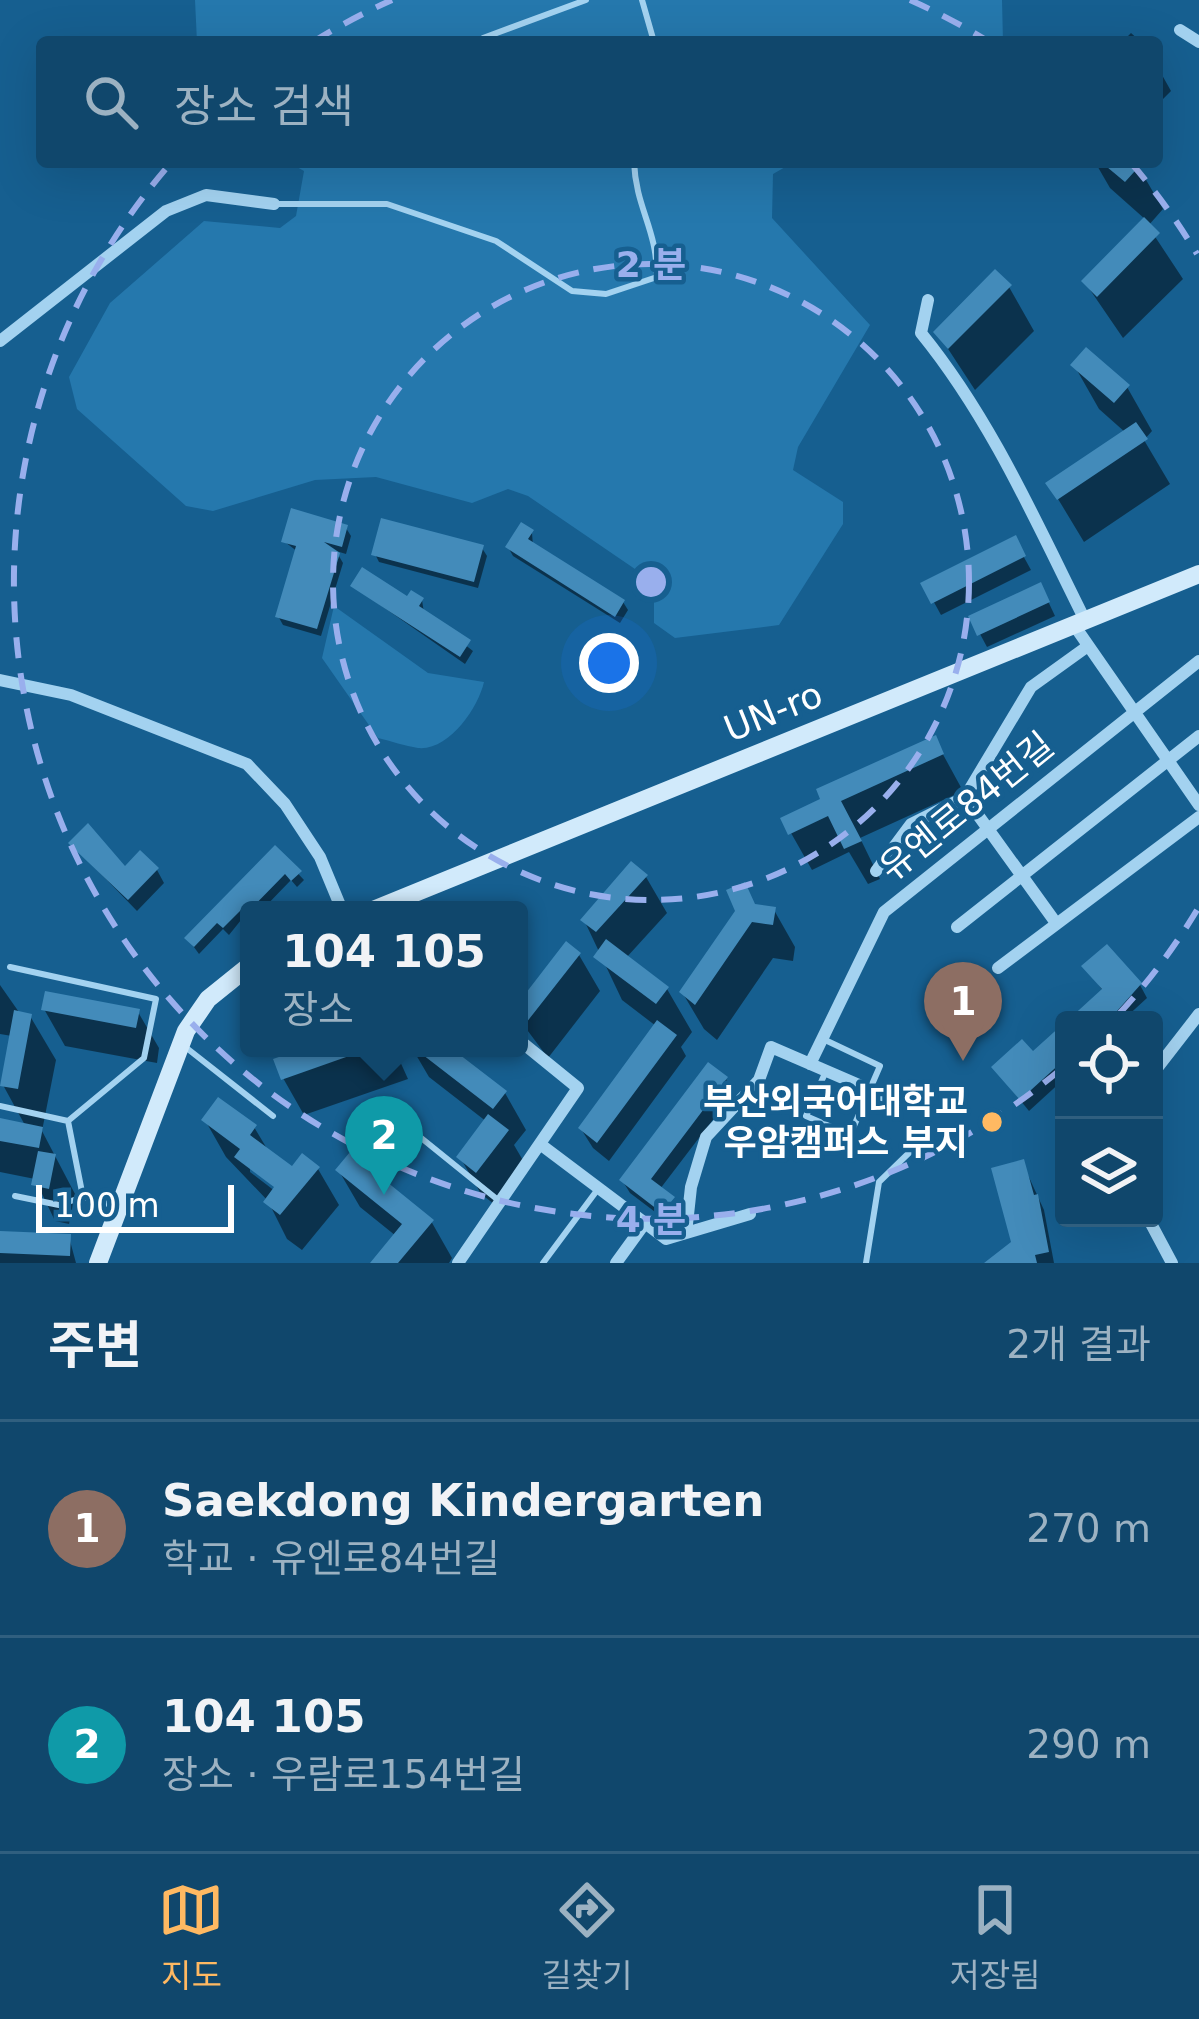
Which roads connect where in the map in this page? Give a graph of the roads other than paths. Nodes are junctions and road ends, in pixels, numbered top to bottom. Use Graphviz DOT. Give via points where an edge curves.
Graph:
graph roads {
  1 [pos="586,0"];
  2 [pos="642,0"];
  3 [pos="1180,30"];
  4 [pos="488,36"];
  5 [pos="652,36"];
  6 [pos="1199,42"];
  7 [pos="634,168"];
  8 [pos="274,204"];
  9 [pos="928,300"];
  10 [pos="0,341"];
  11 [pos="1199,574"];
  12 [pos="1080,623"];
  13 [pos="1088,646"];
  14 [pos="1199,661"];
  15 [pos="0,680"];
  16 [pos="1133,710"];
  17 [pos="1199,736"];
  18 [pos="1167,759"];
  19 [pos="965,796"];
  20 [pos="1199,805"];
  21 [pos="1199,818"];
  22 [pos="986,826"];
  23 [pos="875,872"];
  24 [pos="1022,876"];
  25 [pos="338,901"];
  26 [pos="413,901"];
  27 [pos="1056,923"];
  28 [pos="957,927"];
  29 [pos="10,968"];
  30 [pos="998,968"];
  31 [pos="240,974"];
  32 [pos="1199,1014"];
  33 [pos="823,1039"];
  34 [pos="181,1044"];
  35 [pos="528,1047"];
  36 [pos="1163,1060"];
  37 [pos="810,1064"];
  38 [pos="826,1071"];
  39 [pos="870,1090"];
  40 [pos="903,1104"];
  41 [pos="0,1106"];
  42 [pos="273,1116"];
  43 [pos="68,1121"];
  44 [pos="420,1137"];
  45 [pos="540,1144"];
  46 [pos="914,1148"];
  47 [pos="598,1188"];
  48 [pos="15,1196"];
  49 [pos="83,1197"];
  50 [pos="501,1202"];
  51 [pos="119,1208"];
  52 [pos="750,1214"];
  53 [pos="645,1223"];
  54 [pos="1153,1227"];
  55 [pos="686,1233"];
  56 [pos="98,1263"];
  57 [pos="458,1263"];
  58 [pos="543,1263"];
  59 [pos="616,1263"];
  60 [pos="866,1263"];
  61 [pos="1172,1263"];
  1 -- 4 [label="lane"];
  2 -- 5 [label="lane"];
  3 -- 6 [label="street"];
  7 -- 8 [label="lane" via="635,193 657,239 657,277 606,294 572,291 496,241 387,204"];
  8 -- 10 [label="street" via="206,195 166,211"];
  9 -- 12 [label="street" via="921,333 992,438"];
  11 -- 12 [label="main road, UN-ro"];
  12 -- 13 [label="street"];
  12 -- 26 [label="main road, UN-ro"];
  13 -- 16 [label="street"];
  13 -- 19 [label="street" via="1031,687"];
  14 -- 16 [label="street, 유엔로84번길"];
  15 -- 25 [label="street" via="71,695 247,764 285,804"];
  16 -- 18 [label="street"];
  16 -- 22 [label="street, 유엔로84번길"];
  17 -- 18 [label="street"];
  18 -- 20 [label="street"];
  18 -- 24 [label="street"];
  19 -- 22 [label="street"];
  19 -- 23 [label="street" via="911,824"];
  21 -- 27 [label="street"];
  22 -- 24 [label="street"];
  22 -- 33 [label="street, 유엔로84번길" via="884,913"];
  24 -- 27 [label="street"];
  24 -- 28 [label="street"];
  27 -- 30 [label="street"];
  29 -- 43 [label="lane" via="156,998 144,1058"];
  31 -- 34 [label="main road" via="208,999"];
  32 -- 36 [label="street"];
  33 -- 37 [label="street, 유엔로84번길"];
  33 -- 39 [label="lane" via="880,1066"];
  34 -- 42 [label="lane"];
  34 -- 51 [label="main road"];
  35 -- 45 [label="street" via="578,1088"];
  37 -- 38 [label="street"];
  37 -- 55 [label="street" via="771,1047 759,1080 706,1137"];
  38 -- 39 [label="street"];
  38 -- 39 [label="lane" via="806,1116 828,1126 850,1135"];
  39 -- 40 [label="street"];
  41 -- 43 [label="lane"];
  43 -- 49 [label="lane"];
  44 -- 50 [label="lane"];
  45 -- 47 [label="street"];
  45 -- 50 [label="street"];
  46 -- 60 [label="lane" via="879,1182"];
  47 -- 53 [label="street"];
  47 -- 58 [label="lane"];
  48 -- 49 [label="lane" via="59,1205"];
  49 -- 51 [label="lane"];
  50 -- 57 [label="street"];
  51 -- 56 [label="main road"];
  52 -- 55 [label="street"];
  53 -- 55 [label="street" via="665,1239"];
  53 -- 59 [label="street"];
  54 -- 61 [label="street"];
}
